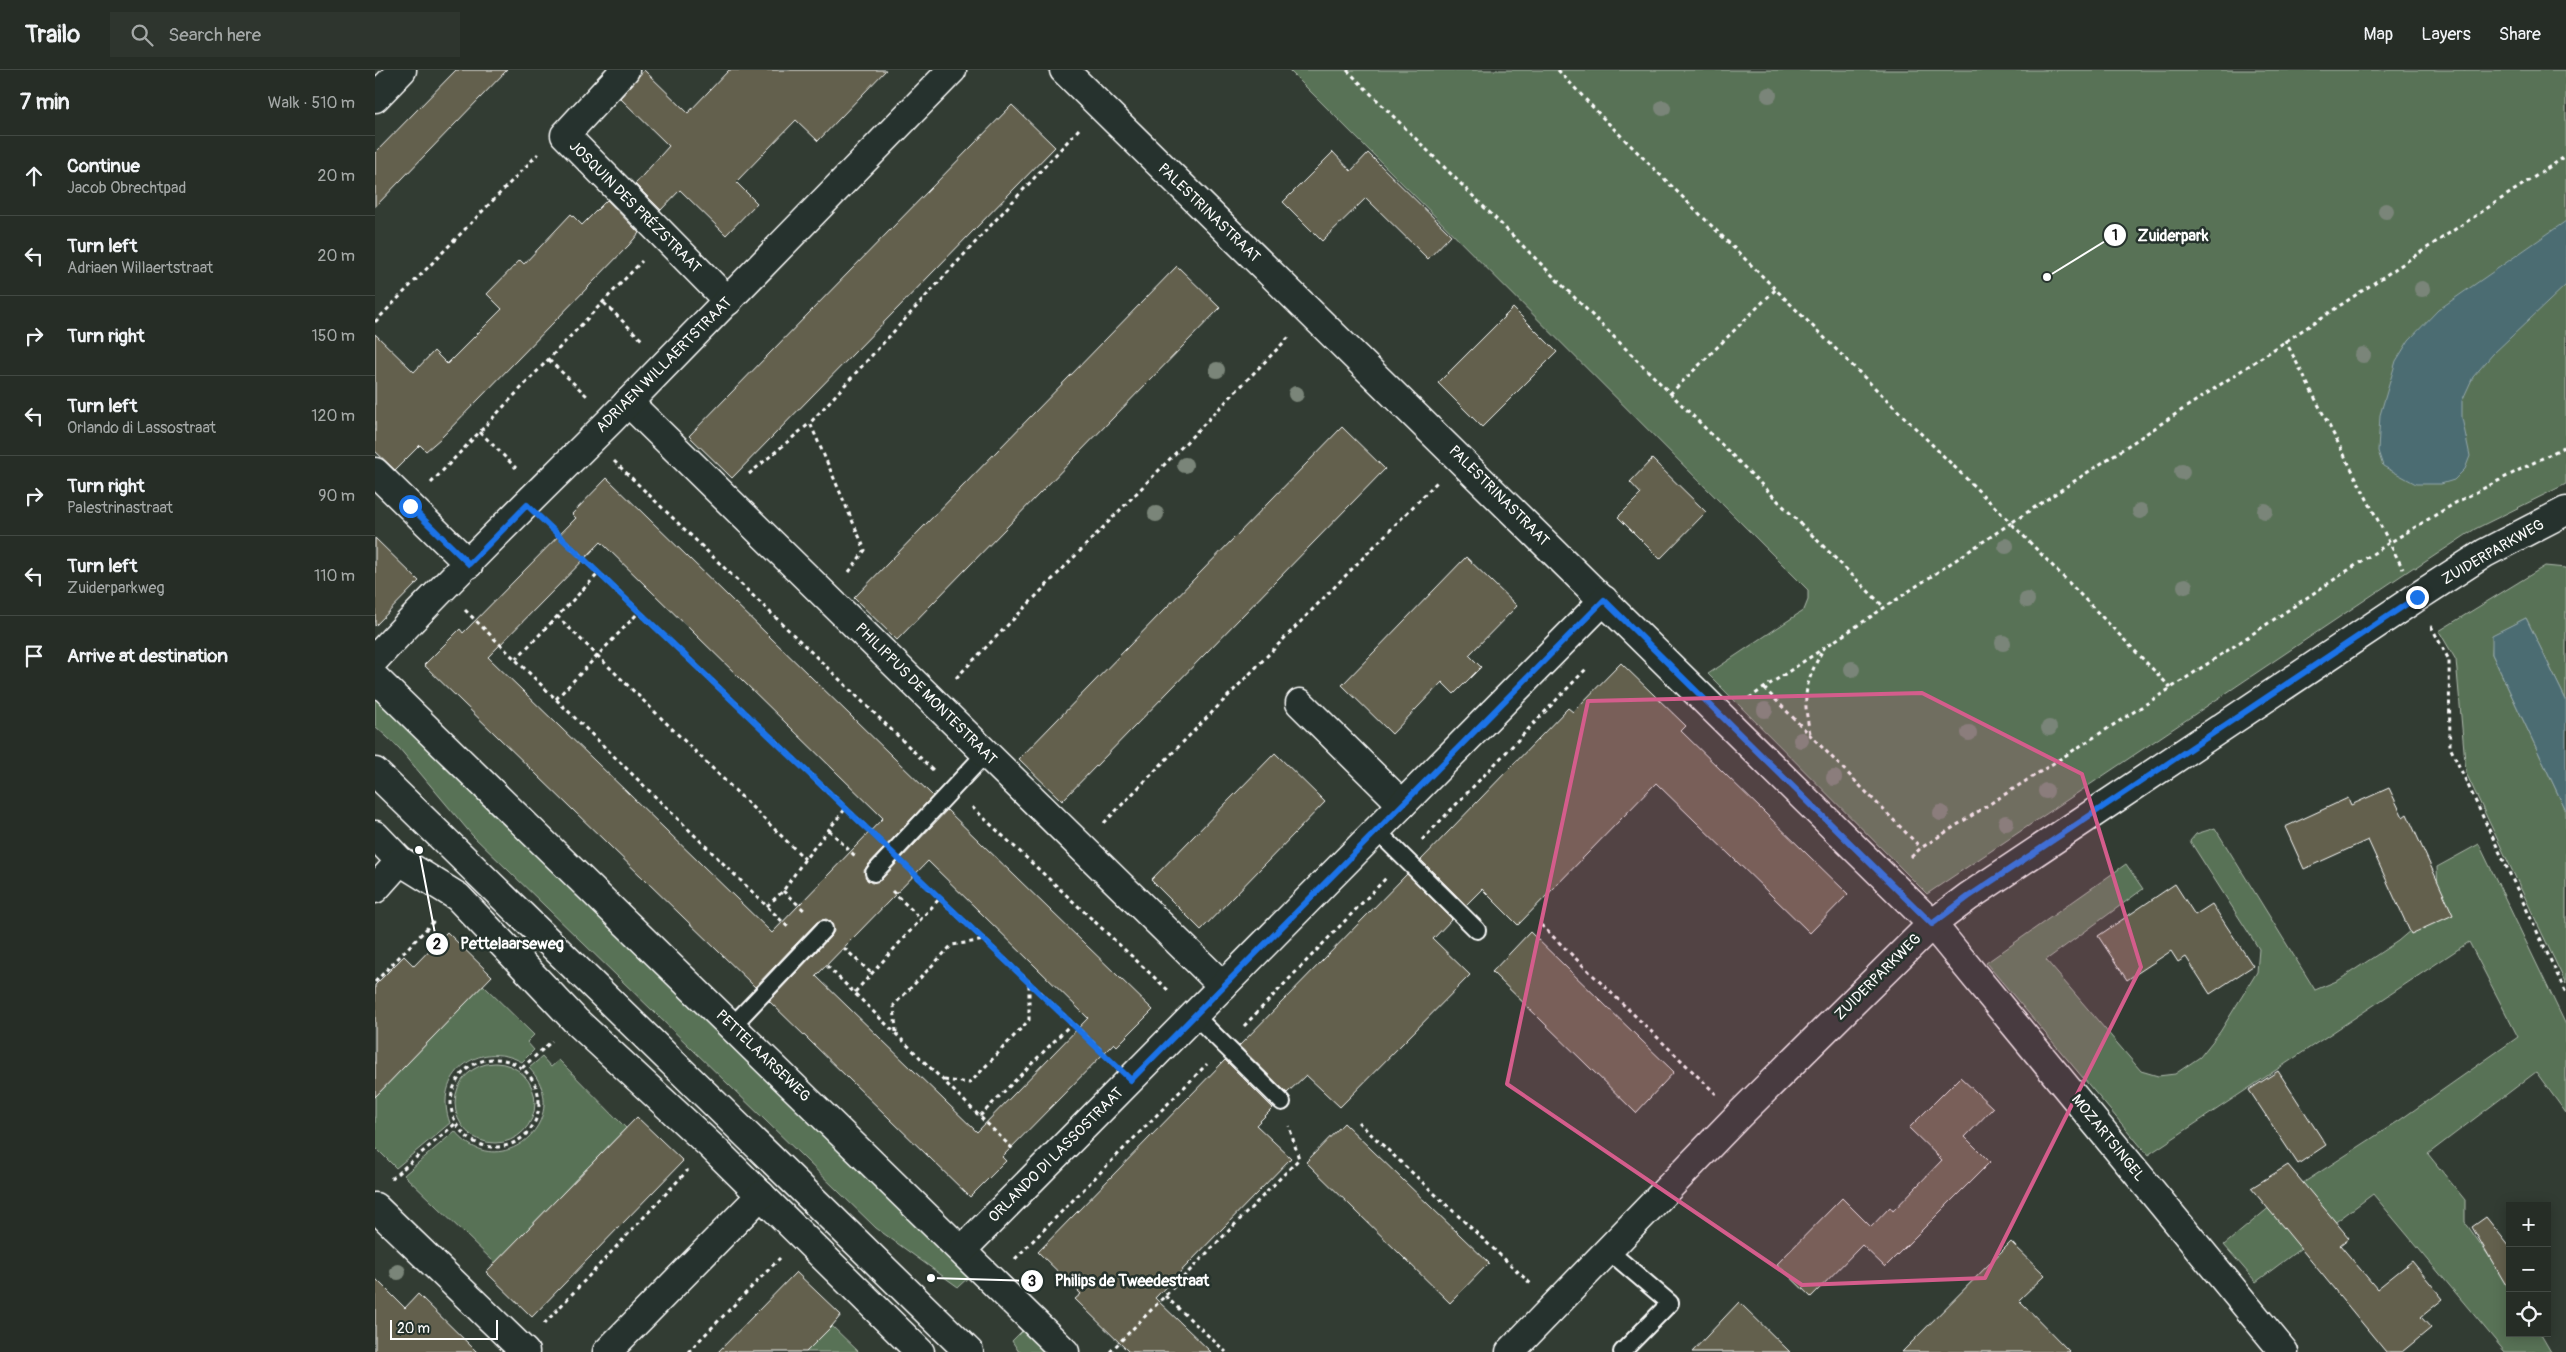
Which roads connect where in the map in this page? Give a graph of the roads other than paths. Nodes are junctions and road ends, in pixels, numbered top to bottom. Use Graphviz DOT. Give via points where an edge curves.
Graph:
graph roads {
  1 [pos="402,70"];
  2 [pos="625,70"];
  3 [pos="952,70"];
  4 [pos="1064,70"];
  5 [pos="375,98"];
  6 [pos="727,301"];
  7 [pos="620,410"];
  8 [pos="375,472"];
  9 [pos="2566,511"];
  10 [pos="469,564"];
  11 [pos="1604,600"];
  12 [pos="375,659"];
  13 [pos="375,678"];
  14 [pos="1300,703"];
  15 [pos="986,753"];
  16 [pos="375,772"];
  17 [pos="1402,804"];
  18 [pos="1376,830"];
  19 [pos="375,835"];
  20 [pos="400,861"];
  21 [pos="874,873"];
  22 [pos="375,889"];
  23 [pos="1932,924"];
  24 [pos="824,929"];
  25 [pos="1477,930"];
  26 [pos="1223,986"];
  27 [pos="1194,1015"];
  28 [pos="732,1026"];
  29 [pos="1282,1102"];
  30 [pos="761,1195"];
  31 [pos="376,1210"];
  32 [pos="962,1250"];
  33 [pos="1609,1251"];
  34 [pos="523,1350"];
  35 [pos="607,1352"];
  36 [pos="920,1352"];
  37 [pos="969,1352"];
  38 [pos="1065,1352"];
  39 [pos="1510,1352"];
  40 [pos="1622,1352"];
  41 [pos="2283,1352"];
  1 -- 5 [label="street"];
  2 -- 6 [label="street, JOSQUIN DES PRÉZSTRAAT" via="565,135"];
  3 -- 6 [label="street, ADRIAEN WILLAERTSTRAAT"];
  4 -- 11 [label="street, PALESTRINASTRAAT"];
  6 -- 7 [label="street, ADRIAEN WILLAERTSTRAAT"];
  7 -- 10 [label="street, ADRIAEN WILLAERTSTRAAT"];
  7 -- 15 [label="street, PHILIPPUS DE MONTESTRAAT" via="723,495"];
  8 -- 10 [label="street"];
  9 -- 23 [label="street, ZUIDERPARKWEG" via="2485,553 2417,597"];
  10 -- 12 [label="street, ADRIAEN WILLAERTSTRAAT" via="442,587"];
  11 -- 17 [label="street, ORLANDO DI LASSOSTRAAT"];
  11 -- 23 [label="street, PALESTRINASTRAAT"];
  13 -- 28 [label="street, PETTELAARSEWEG"];
  14 -- 17 [label="street"];
  15 -- 21 [label="lane"];
  15 -- 26 [label="street, PHILIPPUS DE MONTESTRAAT"];
  16 -- 37 [label="street"];
  17 -- 18 [label="street, ORLANDO DI LASSOSTRAAT"];
  18 -- 25 [label="lane"];
  18 -- 26 [label="street, ORLANDO DI LASSOSTRAAT"];
  19 -- 20 [label="street"];
  20 -- 22 [label="street"];
  20 -- 30 [label="street" via="457,897 575,1020"];
  23 -- 33 [label="street, ZUIDERPARKWEG" via="1737,1116"];
  23 -- 41 [label="street, MOZARTSINGEL"];
  24 -- 28 [label="lane"];
  26 -- 27 [label="street, ORLANDO DI LASSOSTRAAT"];
  27 -- 29 [label="lane"];
  27 -- 32 [label="street, ORLANDO DI LASSOSTRAAT"];
  28 -- 32 [label="street, PETTELAARSEWEG"];
  30 -- 35 [label="street"];
  30 -- 36 [label="street"];
  31 -- 34 [label="street"];
  32 -- 38 [label="street, PETTELAARSEWEG"];
  33 -- 39 [label="street, ZUIDERPARKWEG"];
  33 -- 40 [label="lane" via="1670,1303"];
}
